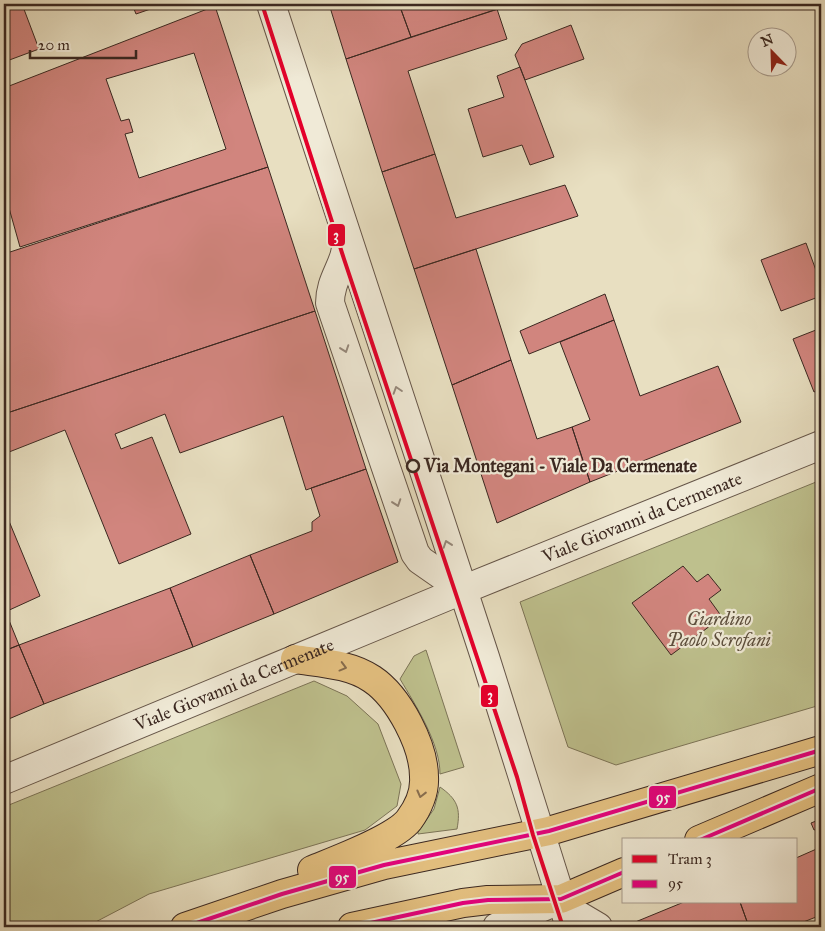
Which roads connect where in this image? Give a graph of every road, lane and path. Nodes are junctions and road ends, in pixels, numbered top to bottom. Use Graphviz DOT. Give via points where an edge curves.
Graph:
graph roads {
  1 [pos="271,4"];
  2 [pos="347,238"];
  3 [pos="821,446"];
  4 [pos="463,590"];
  5 [pos="295,660"];
  6 [pos="821,750"];
  7 [pos="4,780"];
  8 [pos="821,788"];
  9 [pos="541,833"];
  10 [pos="704,838"];
  11 [pos="622,873"];
  12 [pos="562,899"];
  13 [pos="180,927"];
  14 [pos="185,927"];
  15 [pos="352,927"];
  16 [pos="497,927"];
  17 [pos="570,927"];
  18 [pos="598,927"];
  1 -- 2 [label="street"];
  4 -- 2 [label="street, one-way"];
  2 -- 4 [label="street, one-way" via="347,250 330,292 330,303 415,553"];
  3 -- 4 [label="street, Viale Giovanni da Cermenate"];
  4 -- 5 [label="street, Viale Giovanni da Cermenate"];
  4 -- 9 [label="street"];
  5 -- 7 [label="street, Viale Giovanni da Cermenate"];
  5 -- 13 [label="main road, one-way" via="339,665 357,671 372,678 390,696 411,730 423,760 424,779 417,807 408,822 379,841"];
  6 -- 9 [label="main road"];
  8 -- 10 [label="main road"];
  9 -- 12 [label="street"];
  9 -- 14 [label="main road" via="384,865 282,894"];
  11 -- 12 [label="main road"];
  12 -- 15 [label="main road" via="463,903"];
  12 -- 16 [label="street"];
  12 -- 17 [label="street"];
  12 -- 18 [label="street" via="576,914"];
}
